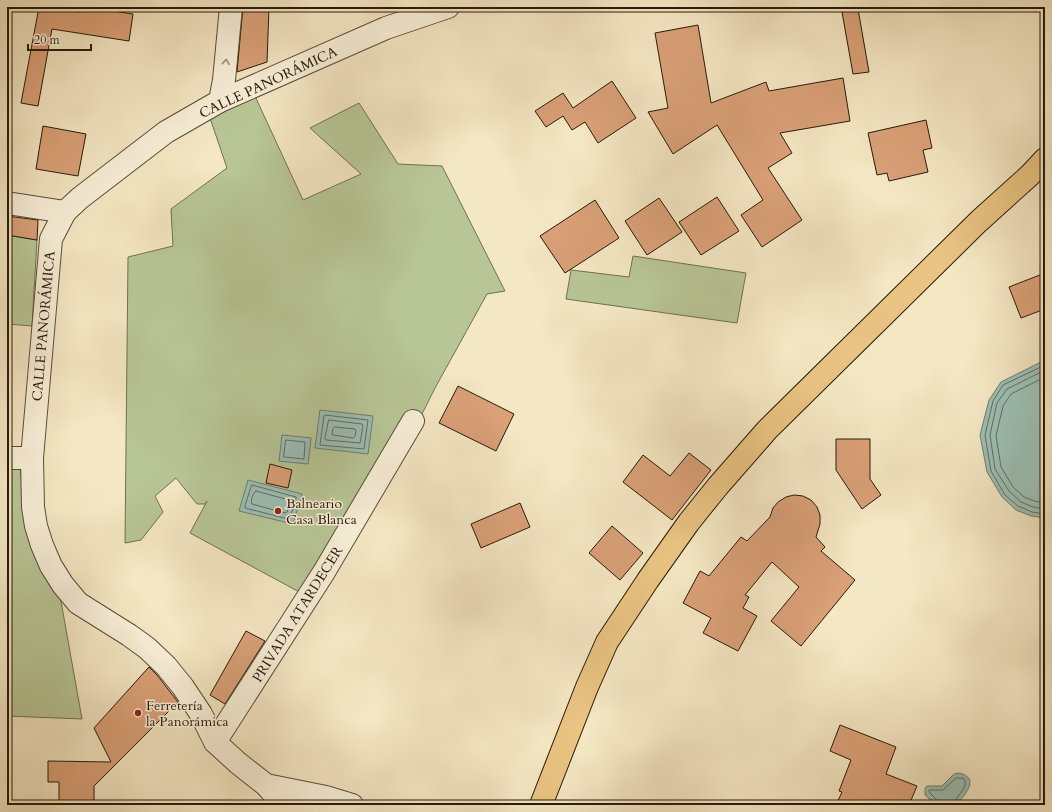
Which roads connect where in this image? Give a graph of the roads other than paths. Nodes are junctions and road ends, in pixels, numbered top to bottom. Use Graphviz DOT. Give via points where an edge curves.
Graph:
graph roads {
  1 [pos="231,7"];
  2 [pos="448,7"];
  3 [pos="220,101"];
  4 [pos="1045,159"];
  5 [pos="7,203"];
  6 [pos="65,212"];
  7 [pos="413,422"];
  8 [pos="7,458"];
  9 [pos="32,458"];
  10 [pos="215,742"];
  11 [pos="266,785"];
  12 [pos="283,805"];
  13 [pos="352,805"];
  14 [pos="542,805"];
  3 -- 1 [label="street, one-way"];
  2 -- 3 [label="street, CALLE PANORÁMICA" via="386,28"];
  3 -- 6 [label="street, CALLE PANORÁMICA" via="166,132"];
  4 -- 14 [label="main road" via="767,430 689,522 607,642 586,687"];
  5 -- 6 [label="street"];
  6 -- 9 [label="street, CALLE PANORÁMICA" via="50,239"];
  7 -- 10 [label="street, PRIVADA ATARDECER" via="324,572"];
  8 -- 9 [label="street"];
  9 -- 10 [label="street, CALLE PANORÁMICA" via="36,526 51,566 63,585 78,603 129,635 166,666 201,714"];
  10 -- 11 [label="street, CALLE PANORÁMICA"];
  11 -- 12 [label="street"];
  11 -- 13 [label="street"];
}
